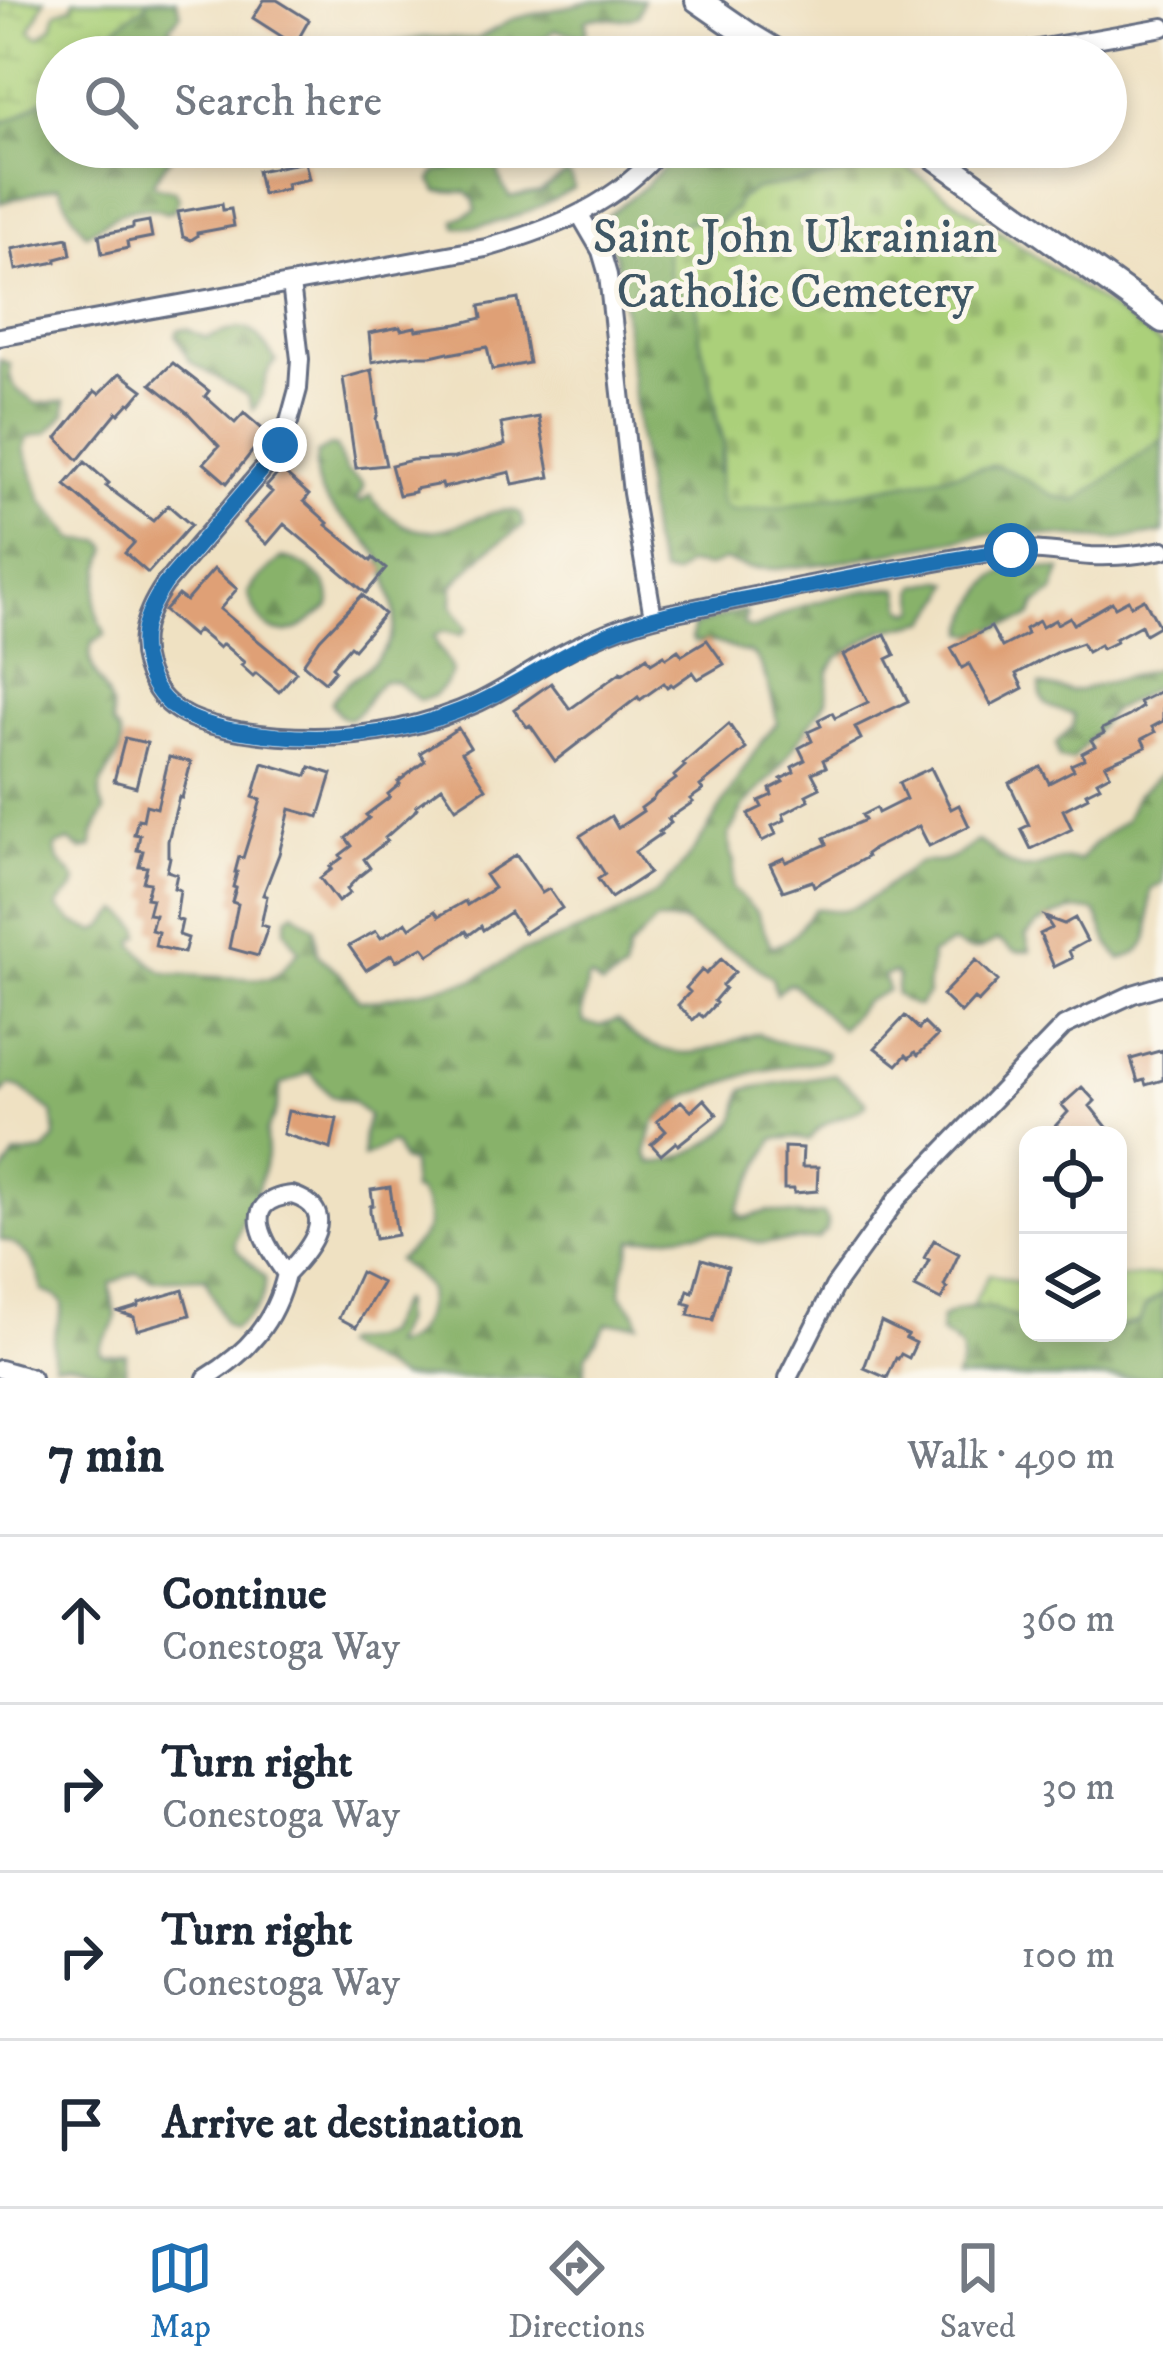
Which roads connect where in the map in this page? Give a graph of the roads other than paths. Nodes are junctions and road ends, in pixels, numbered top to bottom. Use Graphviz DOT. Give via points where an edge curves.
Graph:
graph roads {
  1 [pos="698,0"];
  2 [pos="1163,27"];
  3 [pos="732,36"];
  4 [pos="1112,36"];
  5 [pos="642,168"];
  6 [pos="951,168"];
  7 [pos="580,214"];
  8 [pos="291,284"];
  9 [pos="1163,320"];
  10 [pos="0,338"];
  11 [pos="1163,550"];
  12 [pos="653,617"];
  13 [pos="1163,985"];
  14 [pos="286,1274"];
  15 [pos="0,1369"];
  16 [pos="32,1378"];
  17 [pos="206,1378"];
  18 [pos="788,1378"];
  1 -- 3 [label="street"];
  2 -- 4 [label="street"];
  5 -- 7 [label="street"];
  6 -- 9 [label="street"];
  7 -- 8 [label="street" via="487,248"];
  7 -- 12 [label="street" via="608,275"];
  8 -- 10 [label="street"];
  8 -- 12 [label="street" via="299,374 280,445 165,584 143,623 143,659 170,706 212,725 297,739 395,730 448,715 580,645"];
  11 -- 12 [label="street" via="1011,550"];
  13 -- 18 [label="street" via="1064,1026 897,1199 835,1286"];
  14 -- 14 [label="street" via="318,1224 308,1202 292,1195 268,1203 259,1226"];
  14 -- 17 [label="street" via="265,1327"];
  15 -- 16 [label="street"];
}
